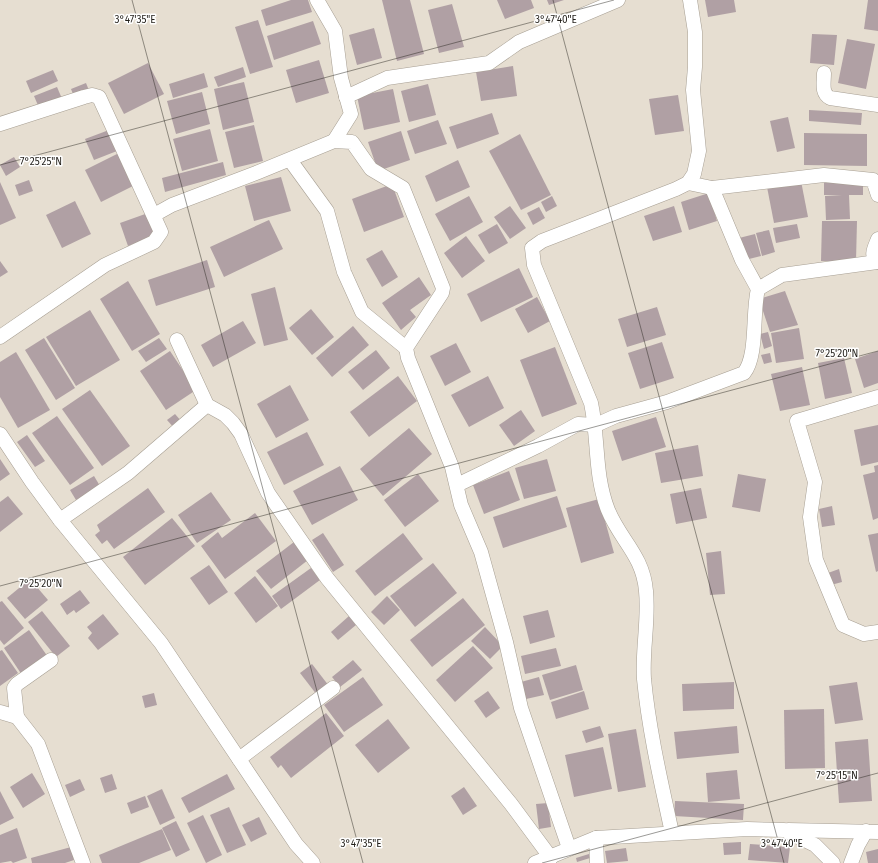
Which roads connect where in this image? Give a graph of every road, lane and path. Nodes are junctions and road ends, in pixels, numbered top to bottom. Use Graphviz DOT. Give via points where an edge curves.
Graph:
graph roads {
  1 [pos="317,0"];
  2 [pos="618,0"];
  3 [pos="690,0"];
  4 [pos="824,73"];
  5 [pos="346,97"];
  6 [pos="878,105"];
  7 [pos="0,124"];
  8 [pos="334,141"];
  9 [pos="290,160"];
  10 [pos="688,183"];
  11 [pos="712,188"];
  12 [pos="878,195"];
  13 [pos="154,215"];
  14 [pos="878,239"];
  15 [pos="878,262"];
  16 [pos="758,289"];
  17 [pos="0,337"];
  18 [pos="177,340"];
  19 [pos="406,348"];
  20 [pos="878,397"];
  21 [pos="207,405"];
  22 [pos="596,425"];
  23 [pos="0,434"];
  24 [pos="457,485"];
  25 [pos="60,520"];
  26 [pos="878,632"];
  27 [pos="51,660"];
  28 [pos="333,688"];
  29 [pos="0,712"];
  30 [pos="17,717"];
  31 [pos="239,759"];
  32 [pos="784,830"];
  33 [pos="872,832"];
  34 [pos="672,833"];
  35 [pos="596,838"];
  36 [pos="569,848"];
  37 [pos="551,858"];
  38 [pos="83,863"];
  39 [pos="313,863"];
  40 [pos="535,863"];
  41 [pos="597,863"];
  42 [pos="833,863"];
  43 [pos="851,863"];
  1 -- 5 [label="street" via="335,31"];
  2 -- 5 [label="street" via="519,42 489,63 387,78"];
  3 -- 10 [label="street" via="695,32 693,90 699,151 694,174"];
  4 -- 6 [label="street" via="823,93 826,96"];
  5 -- 8 [label="street" via="351,114"];
  7 -- 13 [label="street" via="84,97 99,97"];
  8 -- 9 [label="street"];
  8 -- 19 [label="street" via="352,142 371,169 403,188 443,288"];
  9 -- 13 [label="street" via="172,205"];
  9 -- 19 [label="street" via="327,210 344,272 362,312"];
  10 -- 11 [label="street"];
  10 -- 22 [label="street" via="542,240 532,248 534,265 591,404"];
  11 -- 12 [label="street" via="824,175 873,180"];
  11 -- 16 [label="street" via="742,260"];
  13 -- 17 [label="street" via="161,232 154,242 105,265"];
  14 -- 15 [label="street" via="873,254"];
  15 -- 16 [label="street" via="782,275"];
  16 -- 22 [label="street" via="754,337 749,366 744,373"];
  18 -- 21 [label="street"];
  19 -- 24 [label="street"];
  20 -- 26 [label="street" via="797,421 816,482 810,517 816,560 843,625 864,634"];
  21 -- 25 [label="street" via="128,473"];
  21 -- 37 [label="street" via="225,415 233,423 241,434 268,493 327,578 511,804"];
  22 -- 24 [label="street" via="578,424 531,450"];
  22 -- 34 [label="street" via="598,480 609,511 638,559 646,591 644,677 656,763"];
  23 -- 25 [label="street"];
  24 -- 36 [label="street" via="483,559 521,708"];
  25 -- 31 [label="street" via="161,644"];
  27 -- 30 [label="street" via="14,688"];
  28 -- 31 [label="street"];
  29 -- 30 [label="street"];
  30 -- 38 [label="street" via="38,744"];
  31 -- 39 [label="street" via="296,844"];
  32 -- 33 [label="street"];
  32 -- 34 [label="street"];
  32 -- 42 [label="street" via="815,845"];
  33 -- 43 [label="street" via="858,845"];
  34 -- 35 [label="street"];
  35 -- 36 [label="street"];
  35 -- 41 [label="street"];
  36 -- 37 [label="street"];
  37 -- 40 [label="street"];
}
